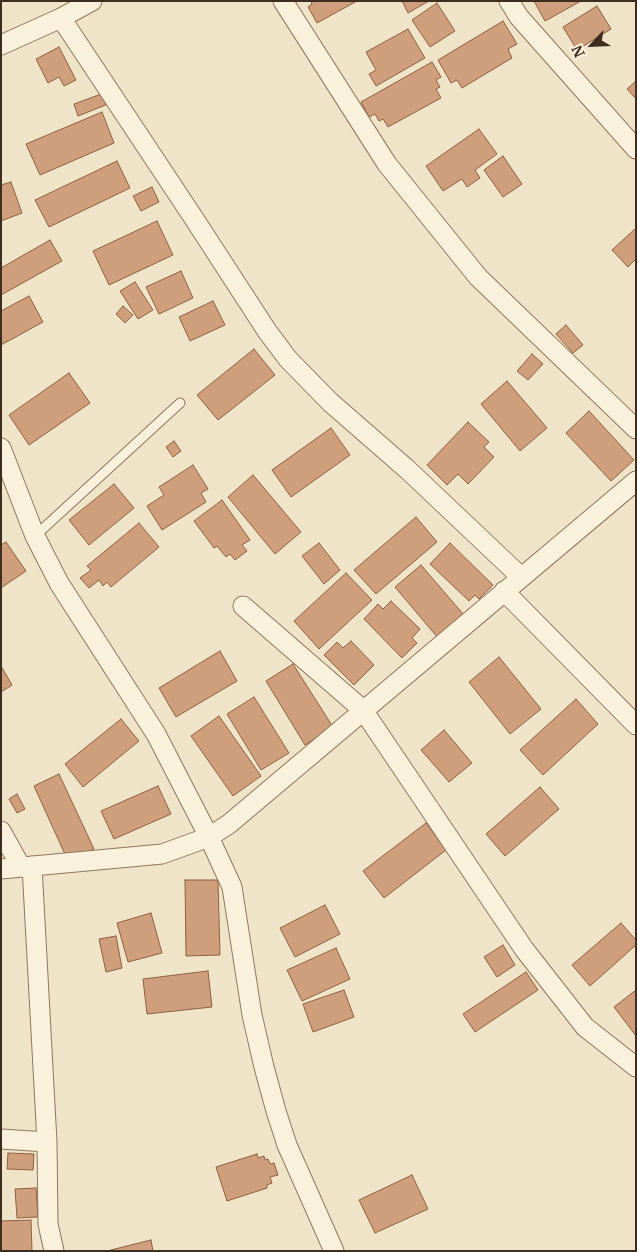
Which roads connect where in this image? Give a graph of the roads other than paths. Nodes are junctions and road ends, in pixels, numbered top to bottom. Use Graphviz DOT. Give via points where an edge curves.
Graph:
graph roads {
  1 [pos="92,1"];
  2 [pos="283,1"];
  3 [pos="509,1"];
  4 [pos="61,18"];
  5 [pos="1,45"];
  6 [pos="636,149"];
  7 [pos="180,403"];
  8 [pos="636,429"];
  9 [pos="1,448"];
  10 [pos="7,478"];
  11 [pos="636,481"];
  12 [pos="35,536"];
  13 [pos="521,577"];
  14 [pos="504,592"];
  15 [pos="243,606"];
  16 [pos="363,710"];
  17 [pos="636,725"];
  18 [pos="1,831"];
  19 [pos="209,836"];
  20 [pos="26,866"];
  21 [pos="1,869"];
  22 [pos="636,1067"];
  23 [pos="1,1139"];
  24 [pos="47,1142"];
  25 [pos="54,1251"];
  26 [pos="334,1251"];
  1 -- 4 [label="street"];
  2 -- 8 [label="street" via="387,164 478,277"];
  3 -- 6 [label="street" via="519,17"];
  4 -- 5 [label="street"];
  4 -- 13 [label="street" via="288,360"];
  7 -- 12 [label="lane"];
  9 -- 10 [label="street"];
  10 -- 12 [label="street"];
  11 -- 13 [label="street"];
  12 -- 19 [label="street" via="59,583 156,734"];
  13 -- 14 [label="street"];
  14 -- 16 [label="street"];
  14 -- 17 [label="street"];
  15 -- 16 [label="street"];
  16 -- 19 [label="street" via="229,824"];
  16 -- 22 [label="street" via="524,949 585,1027"];
  18 -- 20 [label="street"];
  19 -- 20 [label="street" via="162,854"];
  19 -- 26 [label="street" via="232,887 252,1015 276,1111 287,1145"];
  20 -- 21 [label="street"];
  20 -- 24 [label="street"];
  23 -- 24 [label="street"];
  24 -- 25 [label="street" via="48,1224"];
}
